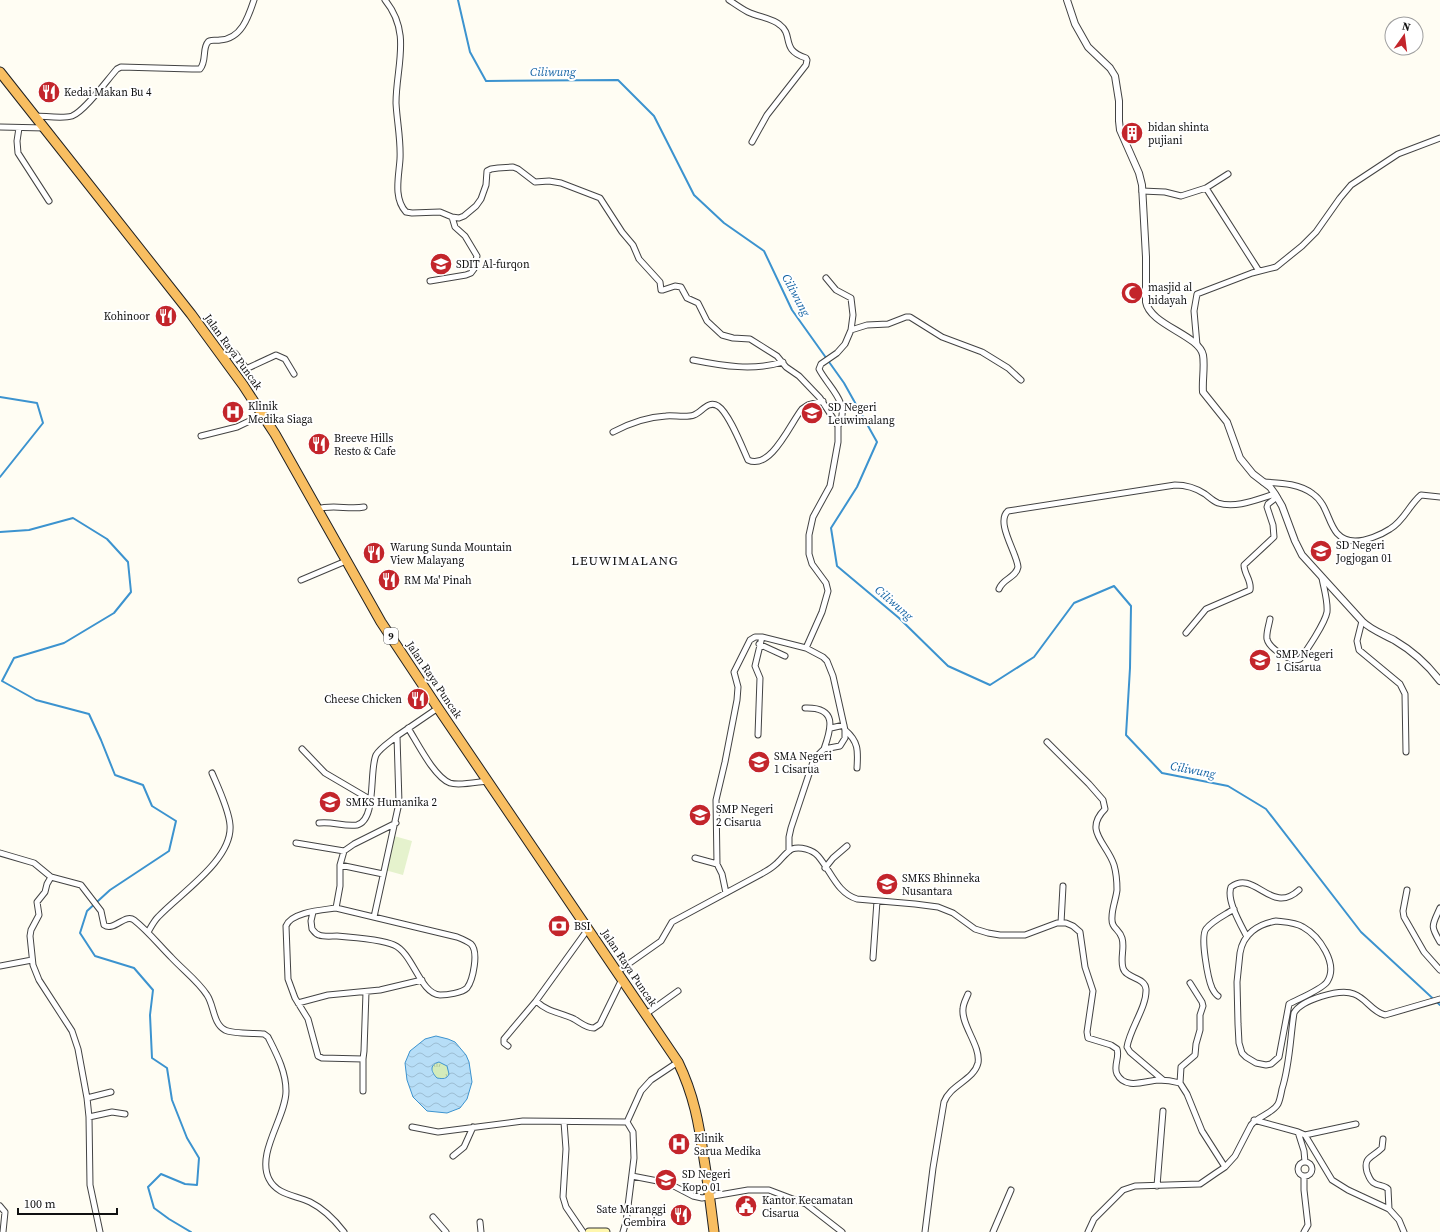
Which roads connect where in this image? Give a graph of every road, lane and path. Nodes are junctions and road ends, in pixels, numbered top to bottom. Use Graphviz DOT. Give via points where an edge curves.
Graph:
graph roads {
  1 [pos="254,0"];
  2 [pos="385,0"];
  3 [pos="729,0"];
  4 [pos="1067,0"];
  5 [pos="0,72"];
  6 [pos="35,116"];
  7 [pos="0,127"];
  8 [pos="19,128"];
  9 [pos="45,128"];
  10 [pos="1440,138"];
  11 [pos="752,142"];
  12 [pos="1228,174"];
  13 [pos="1206,188"];
  14 [pos="1142,190"];
  15 [pos="49,201"];
  16 [pos="452,217"];
  17 [pos="1259,271"];
  18 [pos="826,278"];
  19 [pos="430,281"];
  20 [pos="851,330"];
  21 [pos="1197,345"];
  22 [pos="224,358"];
  23 [pos="693,360"];
  24 [pos="783,362"];
  25 [pos="294,374"];
  26 [pos="1021,380"];
  27 [pos="823,401"];
  28 [pos="262,415"];
  29 [pos="838,426"];
  30 [pos="613,432"];
  31 [pos="201,436"];
  32 [pos="1263,482"];
  33 [pos="1276,496"];
  34 [pos="1440,497"];
  35 [pos="364,507"];
  36 [pos="317,508"];
  37 [pos="346,561"];
  38 [pos="1322,577"];
  39 [pos="301,580"];
  40 [pos="999,589"];
  41 [pos="1270,619"];
  42 [pos="1362,622"];
  43 [pos="1186,633"];
  44 [pos="762,637"];
  45 [pos="759,644"];
  46 [pos="806,648"];
  47 [pos="785,656"];
  48 [pos="1440,681"];
  49 [pos="438,708"];
  50 [pos="805,708"];
  51 [pos="408,728"];
  52 [pos="831,728"];
  53 [pos="845,728"];
  54 [pos="758,735"];
  55 [pos="397,736"];
  56 [pos="1047,742"];
  57 [pos="302,749"];
  58 [pos="824,749"];
  59 [pos="1406,752"];
  60 [pos="857,768"];
  61 [pos="212,773"];
  62 [pos="487,780"];
  63 [pos="371,800"];
  64 [pos="320,823"];
  65 [pos="396,823"];
  66 [pos="296,842"];
  67 [pos="847,846"];
  68 [pos="344,851"];
  69 [pos="789,851"];
  70 [pos="0,853"];
  71 [pos="695,858"];
  72 [pos="717,864"];
  73 [pos="340,865"];
  74 [pos="825,868"];
  75 [pos="384,874"];
  76 [pos="51,877"];
  77 [pos="1063,886"];
  78 [pos="1299,890"];
  79 [pos="1407,890"];
  80 [pos="726,893"];
  81 [pos="876,901"];
  82 [pos="336,908"];
  83 [pos="1440,908"];
  84 [pos="1234,909"];
  85 [pos="313,912"];
  86 [pos="374,917"];
  87 [pos="1061,923"];
  88 [pos="588,929"];
  89 [pos="148,932"];
  90 [pos="1247,937"];
  91 [pos="1440,942"];
  92 [pos="873,958"];
  93 [pos="32,960"];
  94 [pos="0,966"];
  95 [pos="1440,970"];
  96 [pos="619,976"];
  97 [pos="422,980"];
  98 [pos="1190,984"];
  99 [pos="678,991"];
  100 [pos="366,992"];
  101 [pos="968,994"];
  102 [pos="1218,996"];
  103 [pos="1440,999"];
  104 [pos="536,1001"];
  105 [pos="298,1003"];
  106 [pos="646,1014"];
  107 [pos="508,1046"];
  108 [pos="1279,1057"];
  109 [pos="363,1059"];
  110 [pos="1290,1059"];
  111 [pos="678,1062"];
  112 [pos="1163,1080"];
  113 [pos="1180,1083"];
  114 [pos="363,1091"];
  115 [pos="111,1092"];
  116 [pos="87,1098"];
  117 [pos="1163,1111"];
  118 [pos="125,1114"];
  119 [pos="89,1117"];
  120 [pos="1254,1120"];
  121 [pos="564,1122"];
  122 [pos="627,1122"];
  123 [pos="1356,1124"];
  124 [pos="412,1127"];
  125 [pos="473,1127"];
  126 [pos="1298,1132"];
  127 [pos="1305,1135"];
  128 [pos="1383,1139"];
  129 [pos="453,1156"];
  130 [pos="1305,1162"];
  131 [pos="1225,1167"];
  132 [pos="632,1176"];
  133 [pos="1304,1177"];
  134 [pos="1157,1186"];
  135 [pos="1011,1190"];
  136 [pos="710,1197"];
  137 [pos="0,1206"];
  138 [pos="1390,1209"];
  139 [pos="433,1217"];
  140 [pos="480,1222"];
  141 [pos="3,1232"];
  142 [pos="100,1232"];
  143 [pos="344,1232"];
  144 [pos="446,1232"];
  145 [pos="482,1232"];
  146 [pos="583,1232"];
  147 [pos="589,1232"];
  148 [pos="606,1232"];
  149 [pos="623,1232"];
  150 [pos="714,1232"];
  151 [pos="842,1232"];
  152 [pos="925,1232"];
  153 [pos="993,1232"];
  154 [pos="1088,1232"];
  155 [pos="1304,1232"];
  156 [pos="1404,1232"];
  1 -- 6 [label="street" via="240,31 230,38 207,42 204,61 200,68 192,70 121,67 76,114"];
  2 -- 16 [label="street" via="397,18 401,37 396,90 400,200 404,209 410,213 440,212"];
  3 -- 11 [label="street" via="747,12 781,26 791,50 807,60 806,65 767,115"];
  4 -- 14 [label="street" via="1075,24 1088,47 1115,76 1120,130 1139,173"];
  5 -- 6 [label="highway, Jalan Raya Puncak / 9"];
  6 -- 9 [label="highway, Jalan Raya Puncak / 9"];
  7 -- 8 [label="street"];
  8 -- 9 [label="street"];
  8 -- 15 [label="street" via="18,153"];
  9 -- 22 [label="highway, Jalan Raya Puncak / 9"];
  10 -- 17 [label="street" via="1398,154 1351,185 1316,232 1302,246 1276,267"];
  12 -- 13 [label="street"];
  13 -- 14 [label="street" via="1181,196"];
  13 -- 17 [label="street"];
  14 -- 21 [label="street" via="1146,305 1162,321"];
  16 -- 19 [label="street" via="455,226 477,256 476,262 471,273"];
  16 -- 24 [label="street" via="464,216 476,206 482,195 487,171 491,169 515,168 535,182 560,183 595,195 603,201 633,245 638,259 660,282 661,290 681,287 687,298 700,305 707,322 718,332 730,337 750,339"];
  17 -- 21 [label="street" via="1197,294 1194,308"];
  18 -- 20 [label="street" via="836,290 851,298"];
  20 -- 26 [label="street" via="867,325 888,324 910,317 942,337 982,352 1008,368"];
  20 -- 29 [label="street" via="845,344 821,364 820,370 840,403 842,418"];
  21 -- 32 [label="street" via="1203,354 1203,392 1227,422 1240,458"];
  22 -- 25 [label="street" via="235,353 248,368 276,354 285,359"];
  22 -- 28 [label="highway, Jalan Raya Puncak / 9"];
  23 -- 24 [label="street" via="732,367 767,366"];
  24 -- 27 [label="street"];
  27 -- 29 [label="street"];
  27 -- 30 [label="street" via="802,409 778,447 756,462 748,460 727,417 714,405 708,405 694,416 646,418"];
  28 -- 31 [label="street" via="237,427"];
  28 -- 36 [label="highway, Jalan Raya Puncak / 9"];
  29 -- 46 [label="street" via="832,478 826,496 813,517 809,535 812,564 826,583 828,591"];
  32 -- 33 [label="street"];
  32 -- 34 [label="street" via="1290,485 1311,492 1322,504 1339,536 1348,540 1365,540 1390,530 1421,495"];
  33 -- 38 [label="street" via="1298,549"];
  33 -- 40 [label="street" via="1228,505 1216,502 1194,488 1180,485 1008,510 1004,524 1018,567 1016,573 1002,583"];
  33 -- 43 [label="street" via="1267,507 1274,537 1244,565 1250,590 1206,609"];
  35 -- 36 [label="street"];
  36 -- 37 [label="highway, Jalan Raya Puncak / 9"];
  37 -- 39 [label="street"];
  37 -- 49 [label="highway, Jalan Raya Puncak / 9"];
  38 -- 41 [label="street" via="1326,614 1300,658 1288,658 1268,642"];
  38 -- 42 [label="street"];
  42 -- 48 [label="street" via="1406,648"];
  42 -- 59 [label="street" via="1357,641 1360,650 1400,684 1405,694"];
  44 -- 45 [label="street"];
  44 -- 46 [label="street"];
  44 -- 72 [label="street" via="750,640 734,672 738,687 737,700 716,800"];
  45 -- 47 [label="street"];
  45 -- 54 [label="street" via="755,666 760,678"];
  46 -- 53 [label="street" via="827,661"];
  49 -- 51 [label="street"];
  49 -- 62 [label="highway, Jalan Raya Puncak / 9"];
  50 -- 52 [label="street" via="826,714"];
  51 -- 55 [label="street"];
  51 -- 62 [label="street" via="428,761 446,780 455,784"];
  52 -- 53 [label="street"];
  52 -- 58 [label="street"];
  53 -- 58 [label="street" via="845,738 840,746"];
  53 -- 60 [label="street" via="856,744"];
  55 -- 63 [label="street" via="377,755 373,768"];
  55 -- 65 [label="street" via="399,803"];
  56 -- 112 [label="street" via="1103,800 1105,809 1096,822 1095,829 1114,866 1117,889 1112,917 1113,927 1121,936 1124,945 1123,969 1127,975 1143,982 1146,987 1146,996 1127,1047"];
  57 -- 63 [label="street" via="325,773"];
  58 -- 69 [label="street" via="814,759 810,768 791,828"];
  61 -- 89 [label="street" via="230,822 228,840 216,861 159,916"];
  62 -- 88 [label="highway, Jalan Raya Puncak / 9"];
  63 -- 64 [label="street" via="365,817 358,824"];
  65 -- 68 [label="street"];
  65 -- 75 [label="street"];
  66 -- 68 [label="street"];
  67 -- 74 [label="street"];
  68 -- 73 [label="street"];
  69 -- 74 [label="street" via="810,851 818,856"];
  69 -- 80 [label="street" via="775,866"];
  70 -- 76 [label="street" via="34,863"];
  71 -- 72 [label="street"];
  72 -- 80 [label="street"];
  73 -- 75 [label="street"];
  73 -- 82 [label="street"];
  74 -- 81 [label="street" via="850,896 859,900"];
  75 -- 86 [label="street"];
  76 -- 89 [label="street" via="81,885 101,911 104,925 109,927 131,918"];
  76 -- 93 [label="street" via="45,892 37,902 39,915 30,933"];
  77 -- 87 [label="street"];
  78 -- 84 [label="street" via="1290,897 1281,899 1255,886 1233,885 1230,890"];
  79 -- 95 [label="street" via="1404,917 1424,952"];
  80 -- 96 [label="street" via="672,922 661,941"];
  81 -- 87 [label="street" via="938,907 953,913 975,929 1000,935 1025,935 1050,924"];
  81 -- 92 [label="street"];
  82 -- 85 [label="street"];
  82 -- 86 [label="street"];
  83 -- 91 [label="street" via="1433,926"];
  84 -- 90 [label="street"];
  84 -- 102 [label="street" via="1214,921 1204,934 1212,986"];
  85 -- 97 [label="street" via="311,926 316,934 394,945 401,949"];
  85 -- 105 [label="street" via="291,919 286,926 288,979"];
  86 -- 97 [label="street" via="457,937 472,946 475,964 466,988 452,994 437,994 427,988"];
  87 -- 112 [label="street" via="1076,927 1081,936 1085,967 1093,991 1088,1038 1117,1049 1116,1072 1124,1080 1134,1084"];
  88 -- 96 [label="highway, Jalan Raya Puncak / 9"];
  88 -- 104 [label="street"];
  89 -- 143 [label="street" via="207,994 222,1028 268,1036 281,1064 286,1093 267,1152 268,1177 281,1191 326,1212"];
  90 -- 108 [label="street" via="1240,949 1238,968 1239,1043 1242,1053 1259,1064 1271,1064"];
  90 -- 108 [label="street" via="1255,928 1266,923 1283,922 1299,925 1308,930 1322,945 1330,963 1329,977 1325,984 1289,1004"];
  93 -- 94 [label="street"];
  93 -- 116 [label="street" via="38,980 74,1034"];
  96 -- 104 [label="street" via="600,1024 594,1028 551,1012"];
  96 -- 106 [label="highway, Jalan Raya Puncak / 9"];
  97 -- 100 [label="street"];
  98 -- 113 [label="street" via="1203,1006 1195,1055 1181,1067"];
  99 -- 106 [label="street"];
  100 -- 105 [label="street" via="328,995"];
  100 -- 109 [label="street"];
  101 -- 152 [label="street" via="962,1010 978,1054 977,1064 974,1072 948,1093 944,1102"];
  103 -- 110 [label="street" via="1385,1015 1378,1013 1350,992 1310,1000 1294,1013"];
  104 -- 107 [label="street" via="504,1039"];
  105 -- 109 [label="street" via="308,1020 318,1056"];
  106 -- 111 [label="highway, Jalan Raya Puncak / 9"];
  108 -- 110 [label="street"];
  109 -- 114 [label="street"];
  110 -- 120 [label="street" via="1278,1104"];
  111 -- 122 [label="street" via="651,1080 641,1091"];
  111 -- 136 [label="highway, Jalan Raya Puncak / 9" via="695,1107"];
  112 -- 113 [label="street"];
  113 -- 131 [label="street" via="1202,1131"];
  115 -- 116 [label="street"];
  116 -- 119 [label="street"];
  117 -- 134 [label="street"];
  118 -- 119 [label="street" via="112,1112"];
  119 -- 142 [label="street" via="90,1185"];
  120 -- 126 [label="street"];
  120 -- 131 [label="street" via="1235,1156"];
  121 -- 122 [label="street"];
  121 -- 125 [label="street" via="523,1121"];
  121 -- 146 [label="street" via="566,1149 563,1197 566,1207"];
  122 -- 132 [label="street" via="633,1132"];
  123 -- 127 [label="street"];
  124 -- 125 [label="street" via="438,1132"];
  125 -- 129 [label="street" via="464,1147"];
  126 -- 127 [label="street"];
  126 -- 130 [label="street"];
  127 -- 138 [label="street" via="1332,1180"];
  128 -- 138 [label="street" via="1382,1148 1367,1159 1366,1165 1372,1182 1388,1189"];
  130 -- 133 [label="street" via="1298,1165 1297,1170"];
  130 -- 133 [label="street" via="1310,1164 1312,1171"];
  131 -- 134 [label="street" via="1200,1184"];
  132 -- 136 [label="street" via="668,1183 693,1196"];
  132 -- 149 [label="street"];
  133 -- 155 [label="street" via="1308,1225"];
  134 -- 154 [label="street" via="1135,1186 1123,1190 1094,1220"];
  135 -- 153 [label="street"];
  136 -- 150 [label="highway, Jalan Raya Puncak / 9"];
  136 -- 151 [label="street" via="748,1190 769,1190 806,1204"];
  137 -- 141 [label="street" via="5,1212"];
  138 -- 156 [label="street"];
  139 -- 144 [label="street"];
  140 -- 145 [label="street"];
  147 -- 148 [label="main road"];
}
